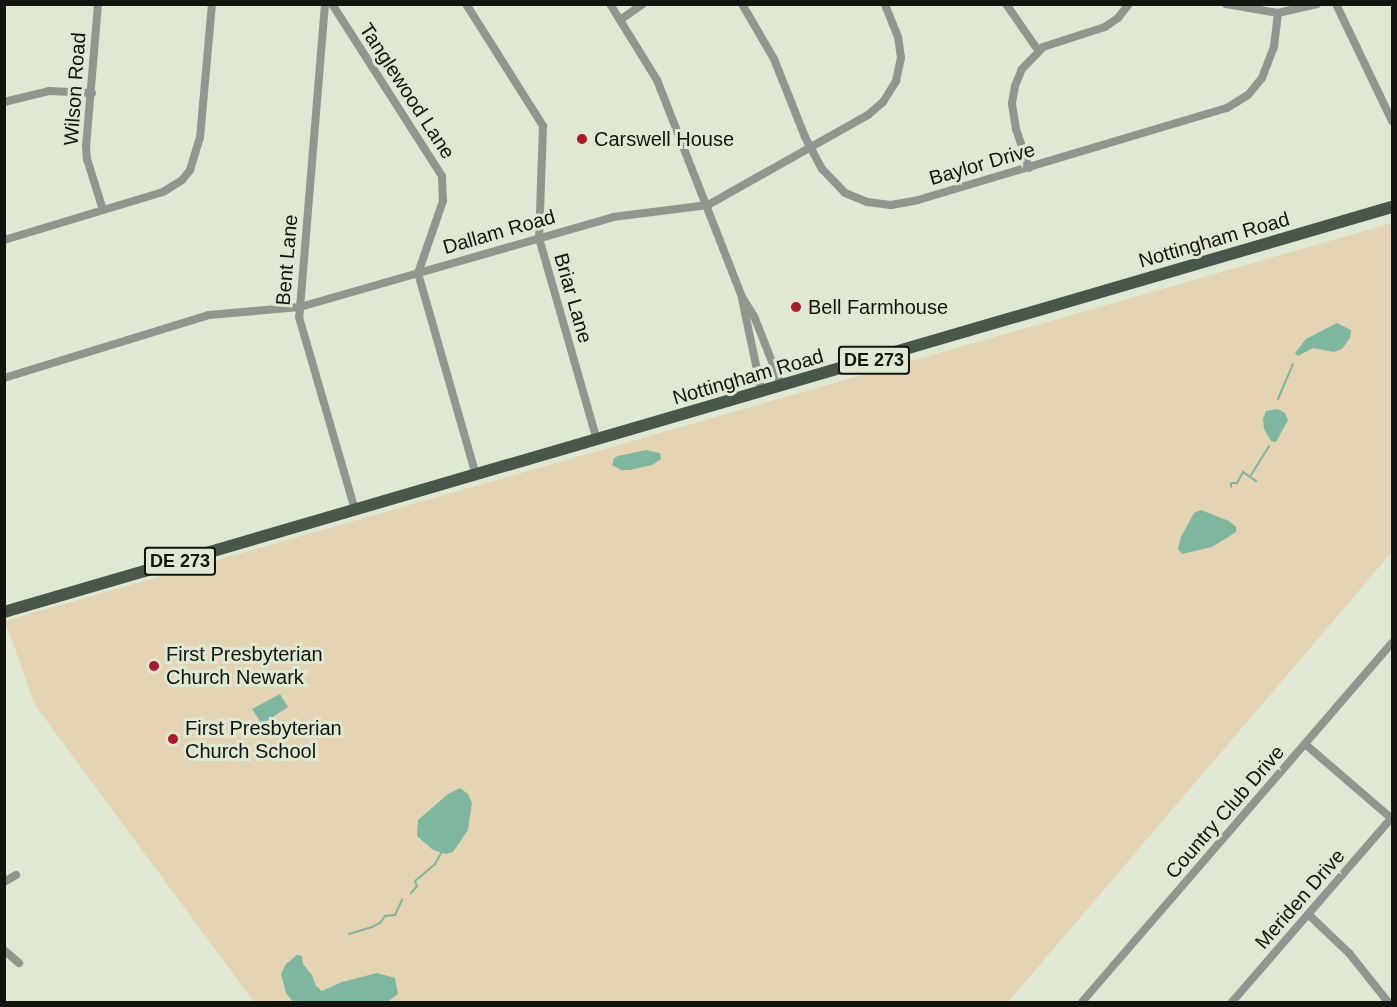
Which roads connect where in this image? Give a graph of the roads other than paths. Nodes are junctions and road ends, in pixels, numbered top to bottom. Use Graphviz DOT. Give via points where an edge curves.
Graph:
graph roads {
  1 [pos="98,4"];
  2 [pos="212,4"];
  3 [pos="325,4"];
  4 [pos="332,4"];
  5 [pos="466,4"];
  6 [pos="610,4"];
  7 [pos="643,4"];
  8 [pos="742,4"];
  9 [pos="885,4"];
  10 [pos="1006,4"];
  11 [pos="1129,4"];
  12 [pos="1226,4"];
  13 [pos="1317,4"];
  14 [pos="1336,4"];
  15 [pos="1278,13"];
  16 [pos="620,20"];
  17 [pos="1038,50"];
  18 [pos="92,93"];
  19 [pos="4,102"];
  20 [pos="1392,121"];
  21 [pos="810,148"];
  22 [pos="1029,168"];
  23 [pos="708,205"];
  24 [pos="1392,207"];
  25 [pos="103,210"];
  26 [pos="538,238"];
  27 [pos="4,240"];
  28 [pos="418,273"];
  29 [pos="742,297"];
  30 [pos="300,307"];
  31 [pos="4,378"];
  32 [pos="782,387"];
  33 [pos="762,393"];
  34 [pos="597,440"];
  35 [pos="476,475"];
  36 [pos="355,510"];
  37 [pos="4,612"];
  38 [pos="1392,643"];
  39 [pos="1305,744"];
  40 [pos="1392,818"];
  41 [pos="16,875"];
  42 [pos="4,882"];
  43 [pos="1308,914"];
  44 [pos="4,950"];
  45 [pos="19,963"];
  46 [pos="1082,1002"];
  47 [pos="1232,1002"];
  48 [pos="1388,1002"];
  1 -- 18 [label="street, Wilson Road"];
  2 -- 25 [label="street" via="195,161 173,186"];
  3 -- 30 [label="street, Bent Lane"];
  4 -- 28 [label="street, Tanglewood Lane" via="442,176 443,201"];
  5 -- 26 [label="street, Briar Lane" via="543,126"];
  6 -- 16 [label="street"];
  7 -- 16 [label="street"];
  8 -- 21 [label="street, Baylor Drive" via="774,59"];
  9 -- 21 [label="street, Dallam Road" via="900,47 900,70 891,92 868,115"];
  10 -- 17 [label="street"];
  11 -- 17 [label="street" via="1105,27"];
  12 -- 15 [label="street"];
  13 -- 15 [label="street"];
  14 -- 20 [label="street"];
  15 -- 22 [label="street, Baylor Drive" via="1268,66 1255,87 1239,102"];
  16 -- 23 [label="street" via="657,80"];
  17 -- 22 [label="street" via="1022,69 1012,95 1014,120"];
  18 -- 19 [label="street" via="49,91"];
  18 -- 25 [label="street, Wilson Road" via="87,159"];
  21 -- 22 [label="street, Baylor Drive" via="837,187 878,205 918,200"];
  21 -- 23 [label="street, Dallam Road"];
  23 -- 26 [label="street, Dallam Road" via="613,217"];
  23 -- 29 [label="street"];
  24 -- 32 [label="main road, Nottingham Road / DE 273"];
  25 -- 27 [label="street"];
  26 -- 28 [label="street, Dallam Road"];
  26 -- 34 [label="street, Briar Lane"];
  28 -- 30 [label="street, Dallam Road"];
  28 -- 35 [label="street"];
  29 -- 32 [label="street" via="754,315"];
  29 -- 33 [label="street"];
  30 -- 31 [label="street, Dallam Road" via="209,315"];
  30 -- 36 [label="street, Bent Lane" via="299,317"];
  32 -- 33 [label="main road, Nottingham Road / DE 273"];
  33 -- 34 [label="main road, Nottingham Road / DE 273"];
  34 -- 35 [label="main road, Nottingham Road / DE 273"];
  35 -- 36 [label="main road, Nottingham Road / DE 273"];
  36 -- 37 [label="main road, DE 273"];
  38 -- 39 [label="street, Country Club Drive"];
  39 -- 40 [label="street"];
  39 -- 46 [label="street, Country Club Drive"];
  40 -- 43 [label="street, Meriden Drive"];
  41 -- 42 [label="street"];
  43 -- 47 [label="street, Meriden Drive"];
  43 -- 48 [label="street" via="1349,953"];
  44 -- 45 [label="street"];
}
